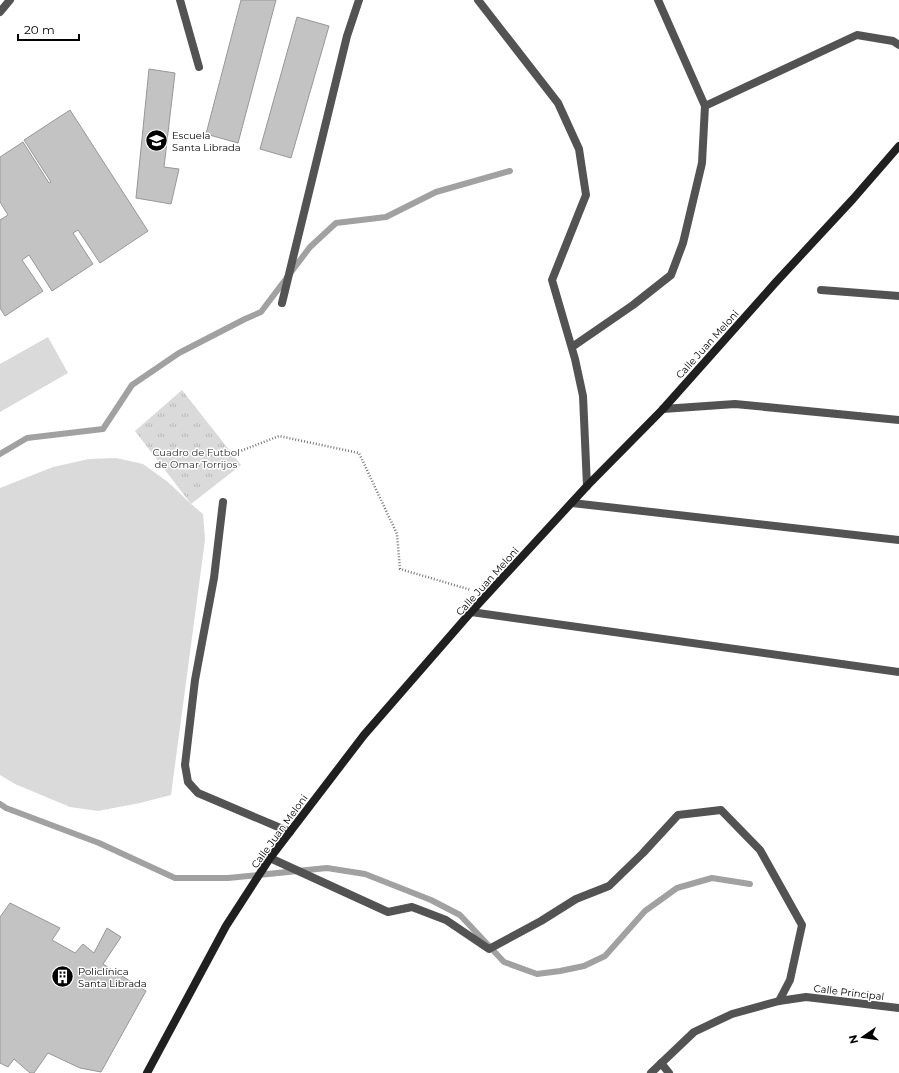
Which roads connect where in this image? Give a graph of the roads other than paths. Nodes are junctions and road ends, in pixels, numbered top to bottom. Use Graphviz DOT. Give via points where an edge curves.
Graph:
graph roads {
  1 [pos="10,0"];
  2 [pos="180,0"];
  3 [pos="359,0"];
  4 [pos="478,0"];
  5 [pos="658,0"];
  6 [pos="0,12"];
  7 [pos="899,45"];
  8 [pos="199,67"];
  9 [pos="705,106"];
  10 [pos="899,146"];
  11 [pos="821,290"];
  12 [pos="899,296"];
  13 [pos="282,303"];
  14 [pos="572,347"];
  15 [pos="663,409"];
  16 [pos="899,420"];
  17 [pos="587,486"];
  18 [pos="224,502"];
  19 [pos="572,503"];
  20 [pos="899,540"];
  21 [pos="471,612"];
  22 [pos="899,672"];
  23 [pos="290,832"];
  24 [pos="269,860"];
  25 [pos="779,1001"];
  26 [pos="899,1008"];
  27 [pos="661,1063"];
  28 [pos="146,1073"];
  29 [pos="651,1073"];
  30 [pos="669,1073"];
  1 -- 6 [label="street"];
  2 -- 8 [label="street"];
  3 -- 13 [label="street" via="347,36"];
  4 -- 14 [label="street" via="558,103 580,150 586,195 552,280"];
  5 -- 9 [label="street"];
  7 -- 9 [label="street" via="893,41 857,35"];
  9 -- 14 [label="street" via="702,164 683,243 671,275"];
  10 -- 15 [label="main road, Calle Juan Meloni"];
  11 -- 12 [label="street"];
  14 -- 17 [label="street" via="583,396"];
  15 -- 16 [label="street" via="735,404"];
  15 -- 17 [label="main road, Calle Juan Meloni"];
  17 -- 19 [label="main road, Calle Juan Meloni"];
  18 -- 23 [label="street" via="214,578 192,703 185,765 188,782 198,793"];
  19 -- 20 [label="street"];
  19 -- 21 [label="main road, Calle Juan Meloni"];
  21 -- 22 [label="street"];
  21 -- 23 [label="main road, Calle Juan Meloni" via="364,735"];
  23 -- 24 [label="main road, Calle Juan Meloni"];
  24 -- 25 [label="street" via="388,912 412,907 446,920 492,947 576,899 609,886 678,816 721,810 760,850 802,924 790,980"];
  24 -- 28 [label="main road, Calle Juan Meloni" via="226,926"];
  25 -- 26 [label="street, Calle Principal" via="806,997"];
  25 -- 27 [label="street, Calle Principal" via="732,1014 694,1032"];
  27 -- 29 [label="street, Calle Principal"];
  27 -- 30 [label="street"];
}
